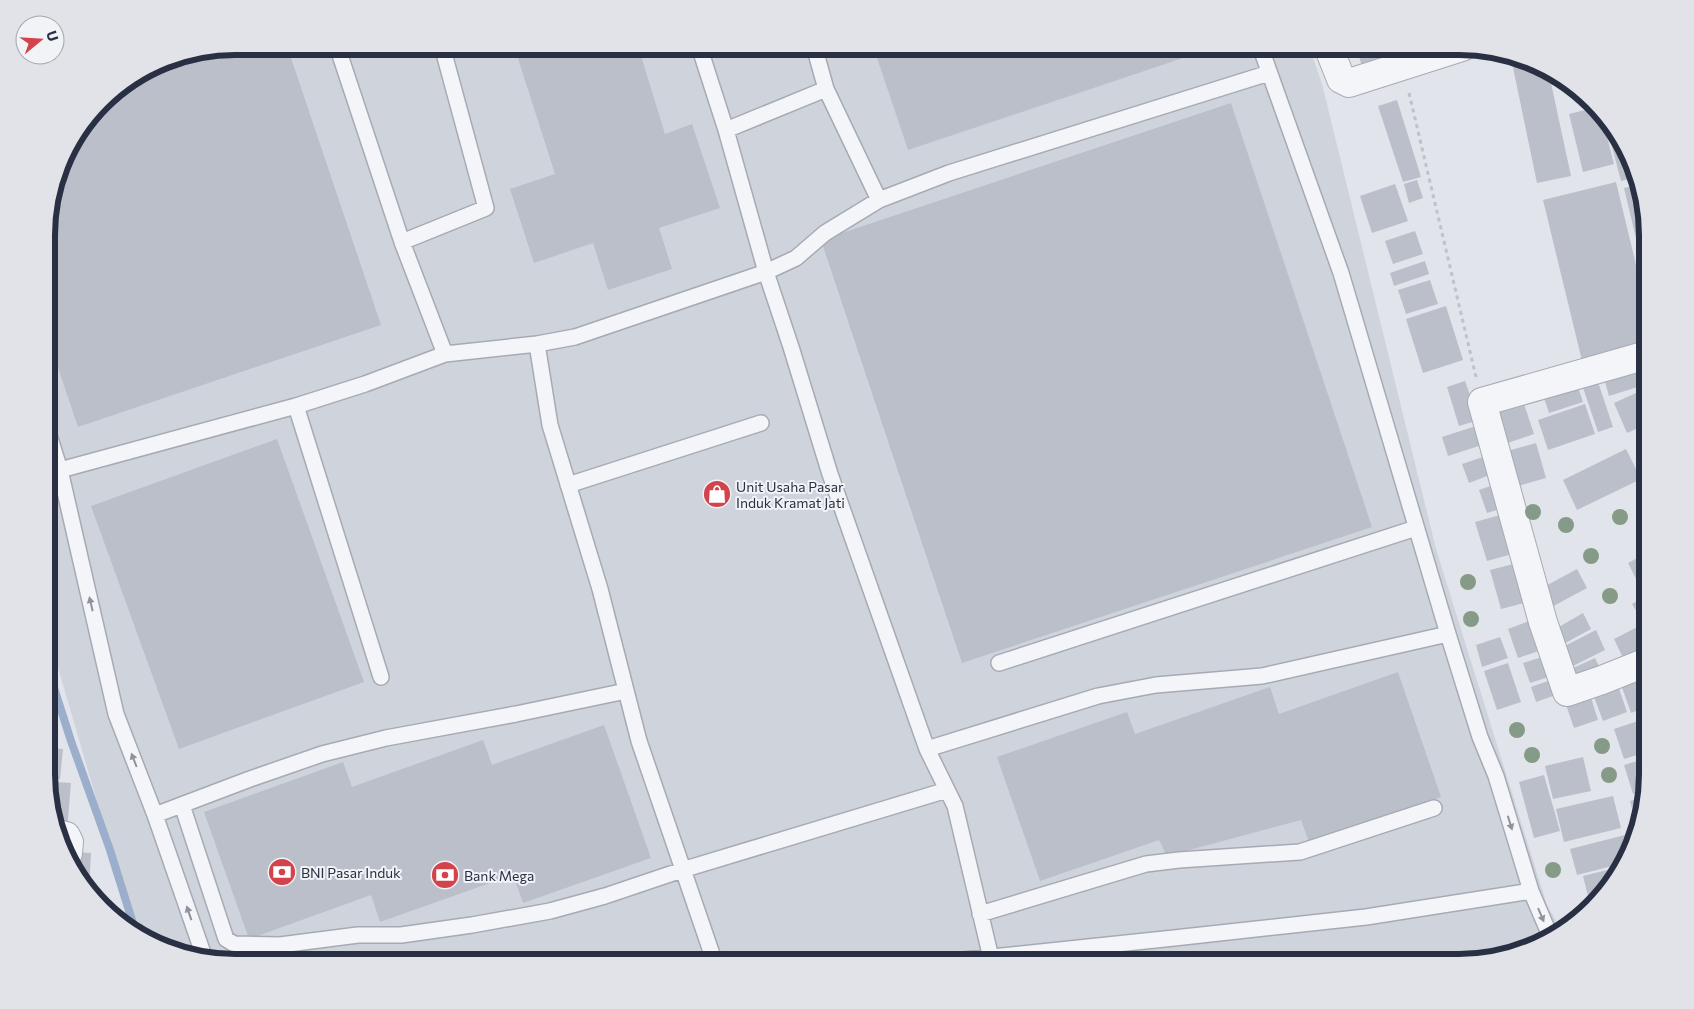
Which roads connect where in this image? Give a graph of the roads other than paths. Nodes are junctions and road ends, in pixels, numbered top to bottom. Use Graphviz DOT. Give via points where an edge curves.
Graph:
graph roads {
  1 [pos="341,55"];
  2 [pos="444,55"];
  3 [pos="702,55"];
  4 [pos="817,55"];
  5 [pos="1263,55"];
  6 [pos="1332,55"];
  7 [pos="1437,55"];
  8 [pos="1269,72"];
  9 [pos="826,89"];
  10 [pos="726,130"];
  11 [pos="879,200"];
  12 [pos="402,242"];
  13 [pos="766,272"];
  14 [pos="537,344"];
  15 [pos="445,354"];
  16 [pos="1639,357"];
  17 [pos="296,406"];
  18 [pos="761,423"];
  19 [pos="55,454"];
  20 [pos="60,470"];
  21 [pos="568,485"];
  22 [pos="1416,528"];
  23 [pos="1448,634"];
  24 [pos="999,663"];
  25 [pos="1639,665"];
  26 [pos="382,676"];
  27 [pos="626,691"];
  28 [pos="927,749"];
  29 [pos="946,790"];
  30 [pos="182,805"];
  31 [pos="1434,808"];
  32 [pos="155,815"];
  33 [pos="682,870"];
  34 [pos="1531,891"];
  35 [pos="980,914"];
  36 [pos="1548,931"];
  37 [pos="280,945"];
  38 [pos="202,951"];
  39 [pos="281,954"];
  40 [pos="711,954"];
  41 [pos="990,954"];
  42 [pos="1027,954"];
  1 -- 12 [label="lane"];
  2 -- 12 [label="lane" via="486,208"];
  3 -- 10 [label="lane"];
  4 -- 9 [label="lane"];
  5 -- 8 [label="lane"];
  6 -- 7 [label="street" via="1341,79 1349,83"];
  8 -- 11 [label="lane" via="949,173"];
  8 -- 22 [label="lane" via="1341,273"];
  9 -- 10 [label="lane"];
  9 -- 11 [label="lane"];
  10 -- 13 [label="lane"];
  11 -- 13 [label="lane" via="825,233 796,258"];
  12 -- 15 [label="lane"];
  13 -- 14 [label="lane" via="575,338"];
  13 -- 28 [label="lane" via="830,474"];
  14 -- 15 [label="lane"];
  14 -- 21 [label="lane" via="550,425"];
  15 -- 17 [label="lane"];
  16 -- 25 [label="street" via="1482,402 1543,622 1567,692"];
  17 -- 20 [label="lane"];
  17 -- 26 [label="lane"];
  18 -- 21 [label="lane"];
  19 -- 20 [label="lane"];
  32 -- 20 [label="lane, one-way" via="116,714"];
  21 -- 27 [label="lane" via="600,589"];
  22 -- 23 [label="lane"];
  22 -- 24 [label="lane"];
  23 -- 28 [label="lane" via="1262,676 1156,685 1098,696"];
  23 -- 34 [label="lane, one-way"];
  27 -- 30 [label="lane" via="338,750"];
  27 -- 33 [label="lane" via="639,741"];
  28 -- 29 [label="lane"];
  29 -- 33 [label="lane"];
  29 -- 35 [label="lane" via="955,806"];
  30 -- 32 [label="lane"];
  30 -- 37 [label="lane" via="226,939 234,944"];
  31 -- 35 [label="lane" via="1300,852 1146,864"];
  38 -- 32 [label="lane, one-way"];
  33 -- 37 [label="lane" via="550,911 401,935 358,935"];
  33 -- 40 [label="lane"];
  34 -- 36 [label="lane, one-way"];
  34 -- 42 [label="lane" via="1366,916"];
  35 -- 41 [label="lane"];
  37 -- 39 [label="lane"];
}
